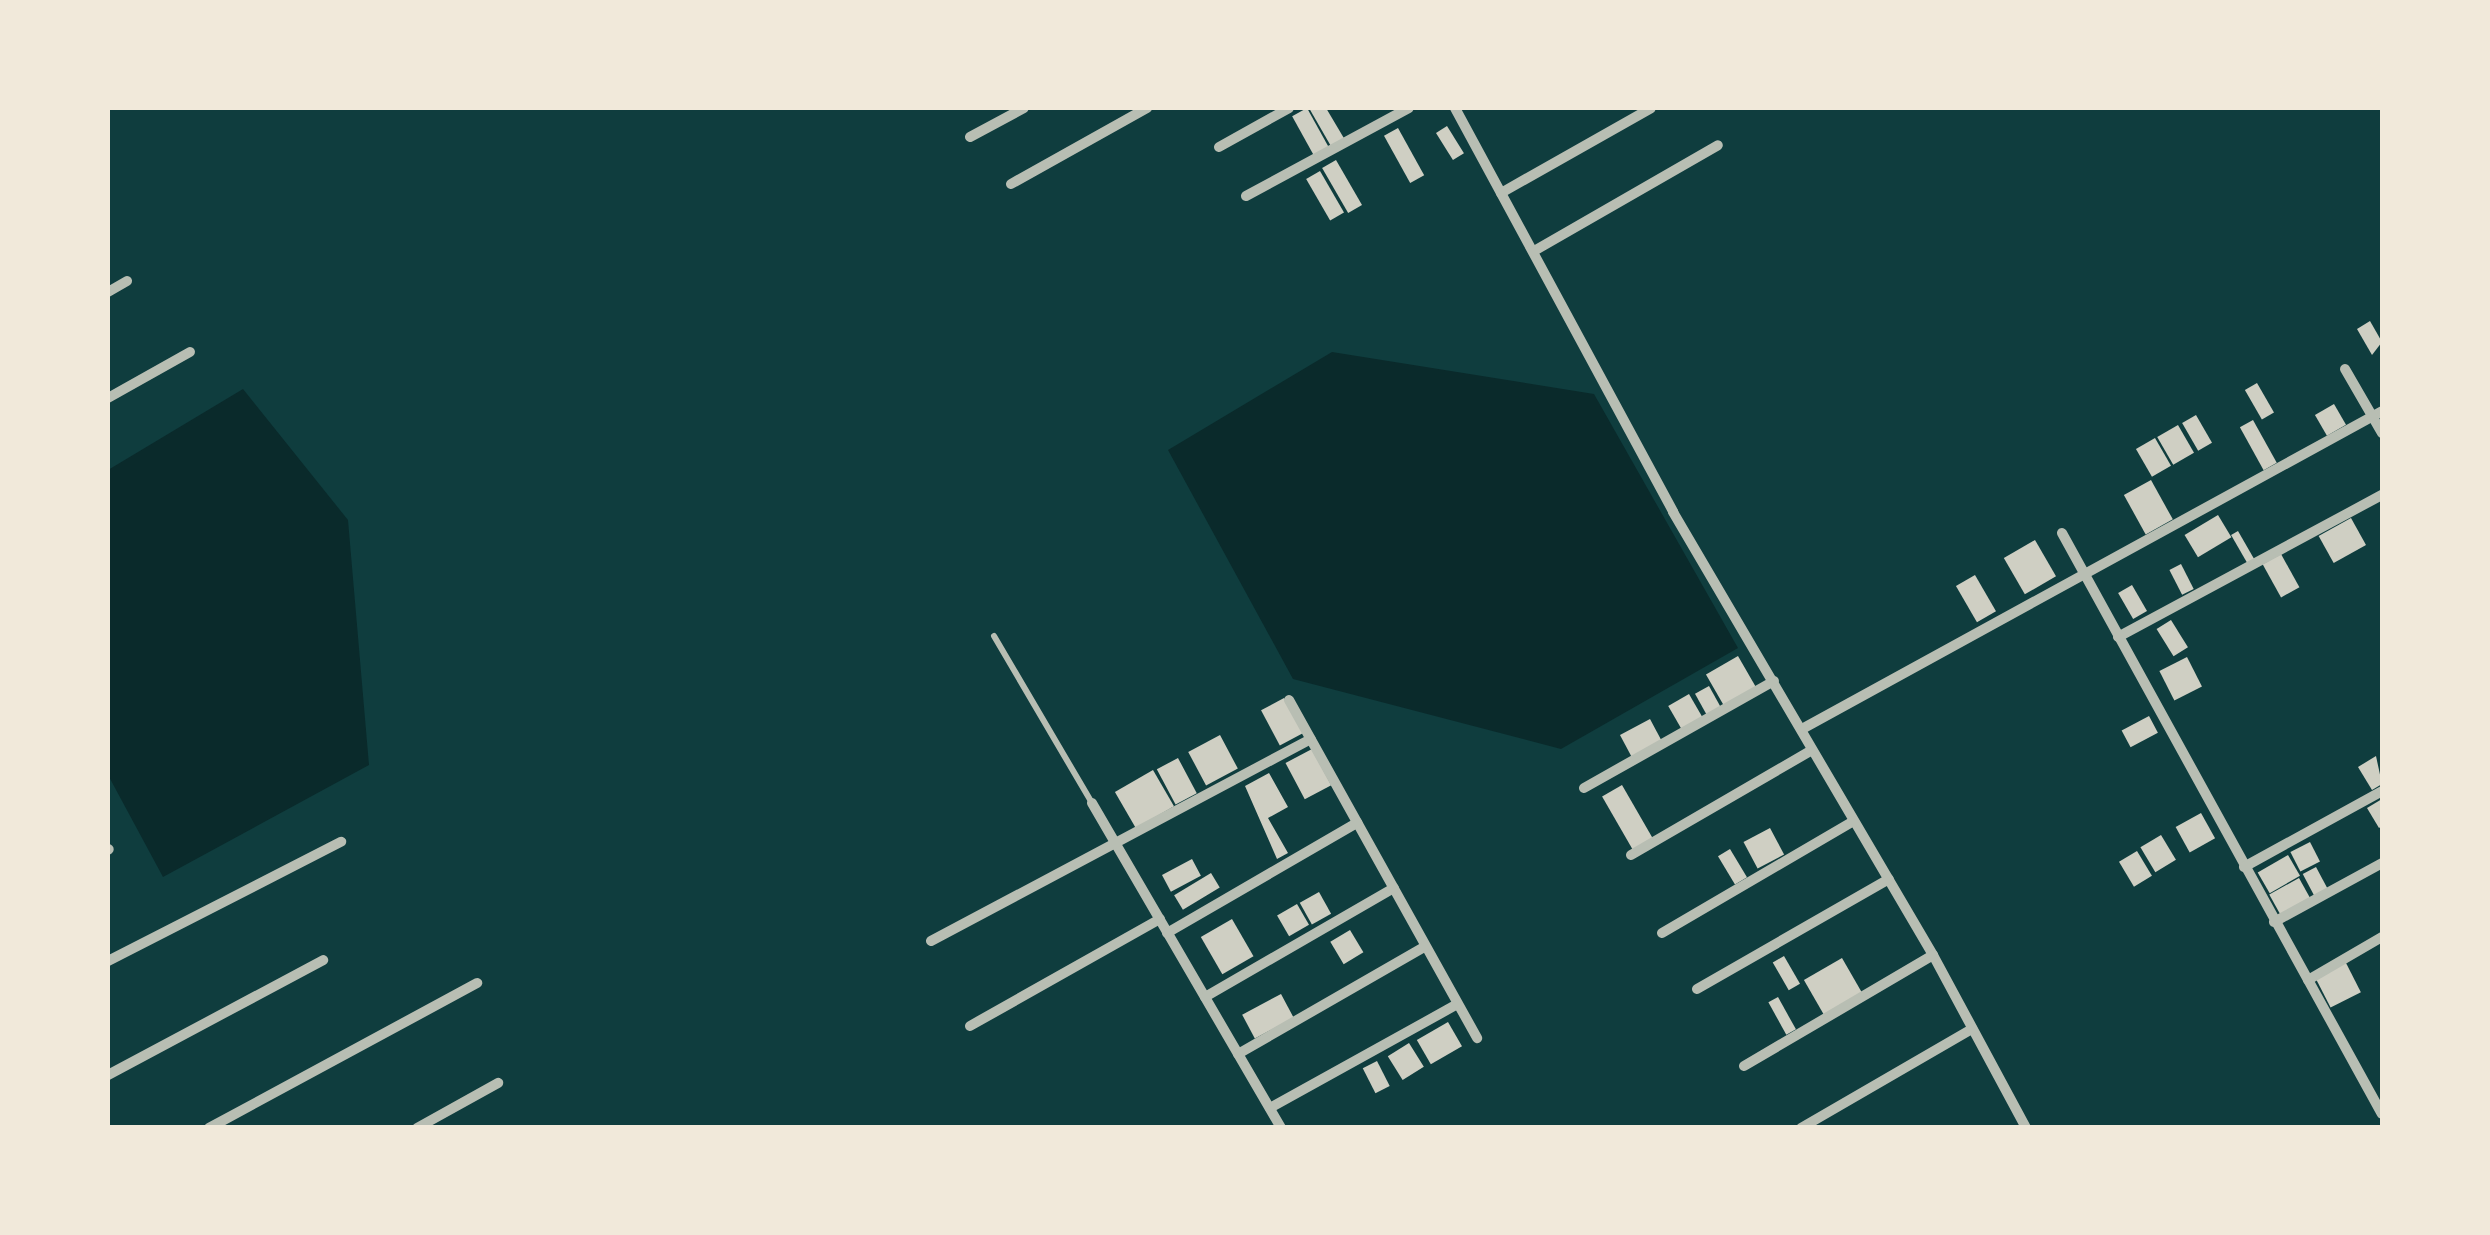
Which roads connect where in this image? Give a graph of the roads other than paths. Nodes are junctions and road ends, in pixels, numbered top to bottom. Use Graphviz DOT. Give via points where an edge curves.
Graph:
graph roads {
  1 [pos="1024,108"];
  2 [pos="1147,108"];
  3 [pos="1289,108"];
  4 [pos="1410,108"];
  5 [pos="1455,108"];
  6 [pos="1651,108"];
  7 [pos="970,137"];
  8 [pos="1718,145"];
  9 [pos="1218,147"];
  10 [pos="1011,184"];
  11 [pos="1501,193"];
  12 [pos="1246,196"];
  13 [pos="1534,251"];
  14 [pos="127,281"];
  15 [pos="108,292"];
  16 [pos="190,352"];
  17 [pos="2344,369"];
  18 [pos="108,398"];
  19 [pos="2378,414"];
  20 [pos="2382,433"];
  21 [pos="2382,494"];
  22 [pos="2062,532"];
  23 [pos="2084,575"];
  24 [pos="994,636"];
  25 [pos="2118,637"];
  26 [pos="1774,682"];
  27 [pos="1289,700"];
  28 [pos="1802,729"];
  29 [pos="1310,740"];
  30 [pos="1812,750"];
  31 [pos="1584,788"];
  32 [pos="2382,791"];
  33 [pos="1092,803"];
  34 [pos="1854,821"];
  35 [pos="1356,823"];
  36 [pos="341,842"];
  37 [pos="1116,845"];
  38 [pos="1631,856"];
  39 [pos="2382,863"];
  40 [pos="2244,867"];
  41 [pos="1889,879"];
  42 [pos="1394,888"];
  43 [pos="1160,919"];
  44 [pos="2274,922"];
  45 [pos="1168,933"];
  46 [pos="1662,933"];
  47 [pos="2382,937"];
  48 [pos="931,941"];
  49 [pos="1424,947"];
  50 [pos="1933,954"];
  51 [pos="323,960"];
  52 [pos="108,961"];
  53 [pos="2308,980"];
  54 [pos="476,984"];
  55 [pos="1696,988"];
  56 [pos="1205,997"];
  57 [pos="1456,1005"];
  58 [pos="970,1026"];
  59 [pos="1972,1029"];
  60 [pos="1477,1038"];
  61 [pos="1238,1054"];
  62 [pos="1744,1066"];
  63 [pos="108,1075"];
  64 [pos="498,1082"];
  65 [pos="1270,1108"];
  66 [pos="2382,1114"];
  67 [pos="209,1128"];
  68 [pos="417,1128"];
  69 [pos="1281,1128"];
  70 [pos="1801,1128"];
  71 [pos="2026,1128"];
  1 -- 7 [label="street"];
  2 -- 10 [label="street"];
  3 -- 9 [label="street"];
  4 -- 12 [label="street"];
  5 -- 11 [label="street"];
  6 -- 11 [label="street"];
  8 -- 13 [label="street"];
  11 -- 13 [label="street"];
  13 -- 26 [label="street" via="1673,512"];
  14 -- 15 [label="street"];
  16 -- 18 [label="street"];
  17 -- 19 [label="street"];
  19 -- 20 [label="street"];
  19 -- 23 [label="street"];
  21 -- 25 [label="street"];
  22 -- 23 [label="street"];
  23 -- 25 [label="street"];
  23 -- 28 [label="street"];
  24 -- 33 [label="lane"];
  25 -- 40 [label="street"];
  26 -- 28 [label="street"];
  26 -- 31 [label="street"];
  27 -- 29 [label="street"];
  28 -- 30 [label="street"];
  29 -- 35 [label="street"];
  29 -- 37 [label="street"];
  30 -- 34 [label="street"];
  30 -- 38 [label="street"];
  32 -- 40 [label="street"];
  33 -- 37 [label="street"];
  34 -- 41 [label="street"];
  34 -- 46 [label="street"];
  35 -- 42 [label="street"];
  35 -- 45 [label="street"];
  36 -- 52 [label="street"];
  37 -- 43 [label="street"];
  37 -- 48 [label="street"];
  39 -- 44 [label="street"];
  40 -- 44 [label="street"];
  41 -- 50 [label="street"];
  41 -- 55 [label="street"];
  42 -- 49 [label="street"];
  42 -- 56 [label="street"];
  43 -- 45 [label="street"];
  43 -- 58 [label="street"];
  44 -- 53 [label="street"];
  45 -- 56 [label="street"];
  47 -- 53 [label="street"];
  49 -- 57 [label="street"];
  49 -- 61 [label="street"];
  50 -- 59 [label="street"];
  50 -- 62 [label="street"];
  51 -- 63 [label="street"];
  53 -- 66 [label="street"];
  54 -- 67 [label="street"];
  56 -- 61 [label="street"];
  57 -- 60 [label="street"];
  57 -- 65 [label="street"];
  59 -- 70 [label="street"];
  59 -- 71 [label="street"];
  61 -- 65 [label="street"];
  64 -- 68 [label="street"];
  65 -- 69 [label="street"];
}
